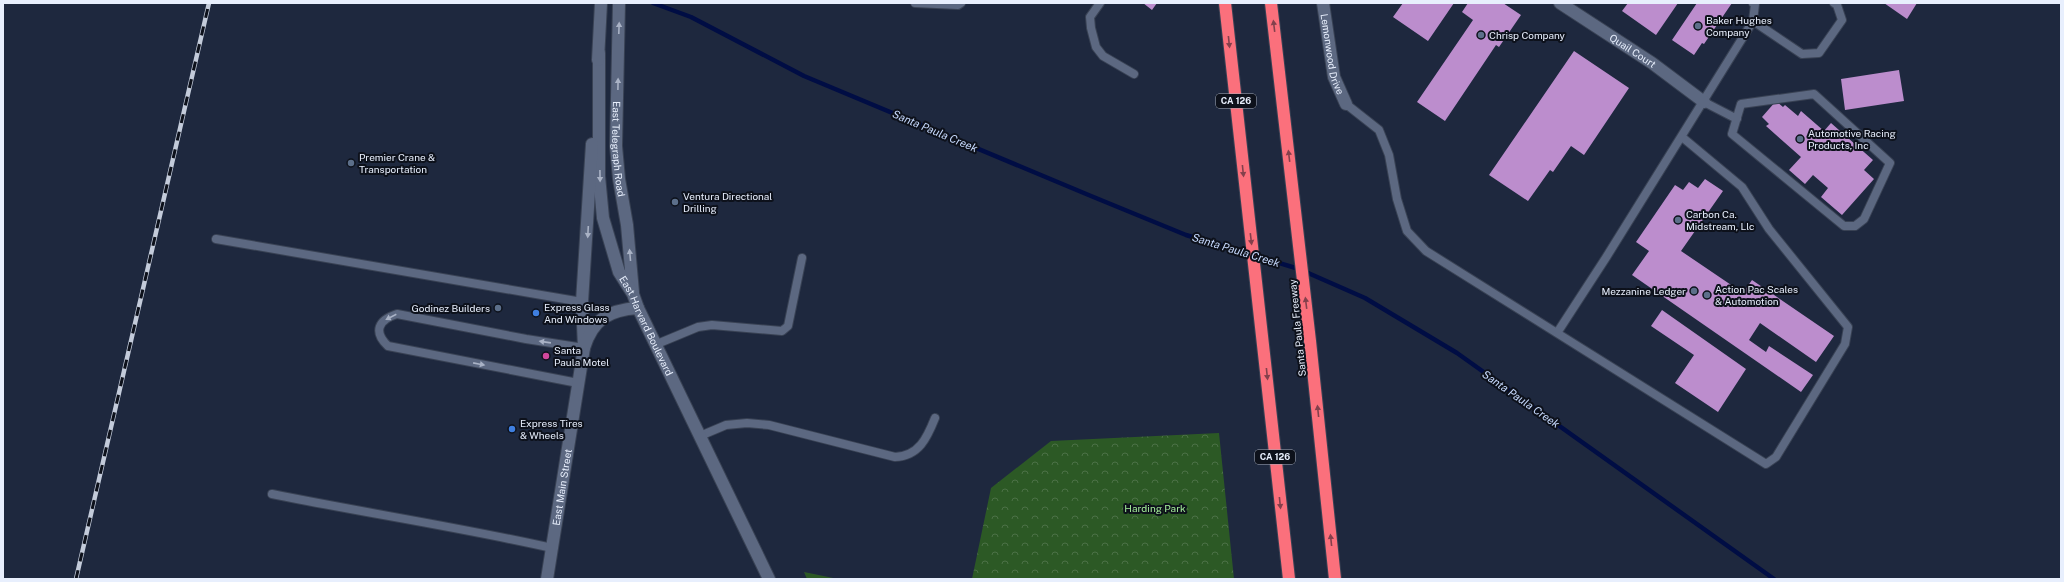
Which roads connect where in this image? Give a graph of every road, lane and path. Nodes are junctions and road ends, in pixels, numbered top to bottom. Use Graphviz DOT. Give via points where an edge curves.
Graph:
graph roads {
  1 [pos="601,3"];
  2 [pos="619,3"];
  3 [pos="915,3"];
  4 [pos="961,3"];
  5 [pos="1100,3"];
  6 [pos="1225,3"];
  7 [pos="1271,3"];
  8 [pos="1323,3"];
  9 [pos="1560,3"];
  10 [pos="1754,3"];
  11 [pos="1834,3"];
  12 [pos="1753,21"];
  13 [pos="599,53"];
  14 [pos="1134,74"];
  15 [pos="1704,102"];
  16 [pos="1346,104"];
  17 [pos="1737,119"];
  18 [pos="1682,137"];
  19 [pos="216,239"];
  20 [pos="802,258"];
  21 [pos="633,294"];
  22 [pos="582,302"];
  23 [pos="638,308"];
  24 [pos="1557,332"];
  25 [pos="656,344"];
  26 [pos="584,348"];
  27 [pos="578,383"];
  28 [pos="935,418"];
  29 [pos="700,436"];
  30 [pos="272,494"];
  31 [pos="552,548"];
  32 [pos="547,579"];
  33 [pos="769,579"];
  34 [pos="1289,579"];
  35 [pos="1335,579"];
  1 -- 13 [label="main road"];
  21 -- 2 [label="main road, East Telegraph Road, one-way" via="616,146"];
  3 -- 4 [label="lane"];
  5 -- 14 [label="lane" via="1090,17 1090,28 1096,47 1103,56"];
  6 -- 34 [label="highway, CA 126, one-way"];
  35 -- 7 [label="highway, Santa Paula Freeway, one-way"];
  8 -- 16 [label="main road, Lemonwood Drive" via="1334,77"];
  9 -- 15 [label="main road, Quail Court" via="1652,63"];
  10 -- 12 [label="lane"];
  11 -- 12 [label="lane" via="1842,20 1819,53 1802,54"];
  12 -- 15 [label="lane"];
  13 -- 21 [label="main road, East Harvard Boulevard, one-way" via="603,218 619,272"];
  13 -- 22 [label="main road, East Main Street, one-way"];
  15 -- 17 [label="lane"];
  15 -- 18 [label="lane"];
  16 -- 24 [label="lane" via="1379,130 1389,155 1396,199 1407,231 1426,251"];
  17 -- 17 [label="lane" via="1741,104 1814,94 1890,163 1864,219 1855,226 1844,226 1732,134"];
  18 -- 24 [label="lane"];
  18 -- 24 [label="lane" via="1742,187 1769,229 1848,327 1845,344 1776,456 1766,464"];
  19 -- 22 [label="lane"];
  20 -- 25 [label="lane" via="788,326 782,331 712,324"];
  21 -- 23 [label="main road, East Harvard Boulevard"];
  22 -- 26 [label="main road, East Main Street"];
  23 -- 25 [label="main road, East Harvard Boulevard"];
  23 -- 26 [label="main road, East Main Street" via="618,310 606,315 591,329"];
  25 -- 29 [label="main road, East Harvard Boulevard"];
  26 -- 27 [label="main road, East Main Street"];
  26 -- 27 [label="lane, one-way" via="397,314 387,317 380,324 381,339 388,346"];
  27 -- 31 [label="main road, East Main Street"];
  28 -- 29 [label="lane" via="928,437 919,449 906,457 895,457 769,425 726,425"];
  29 -- 33 [label="main road, East Harvard Boulevard"];
  30 -- 31 [label="lane"];
  31 -- 32 [label="main road, East Main Street"];
}
